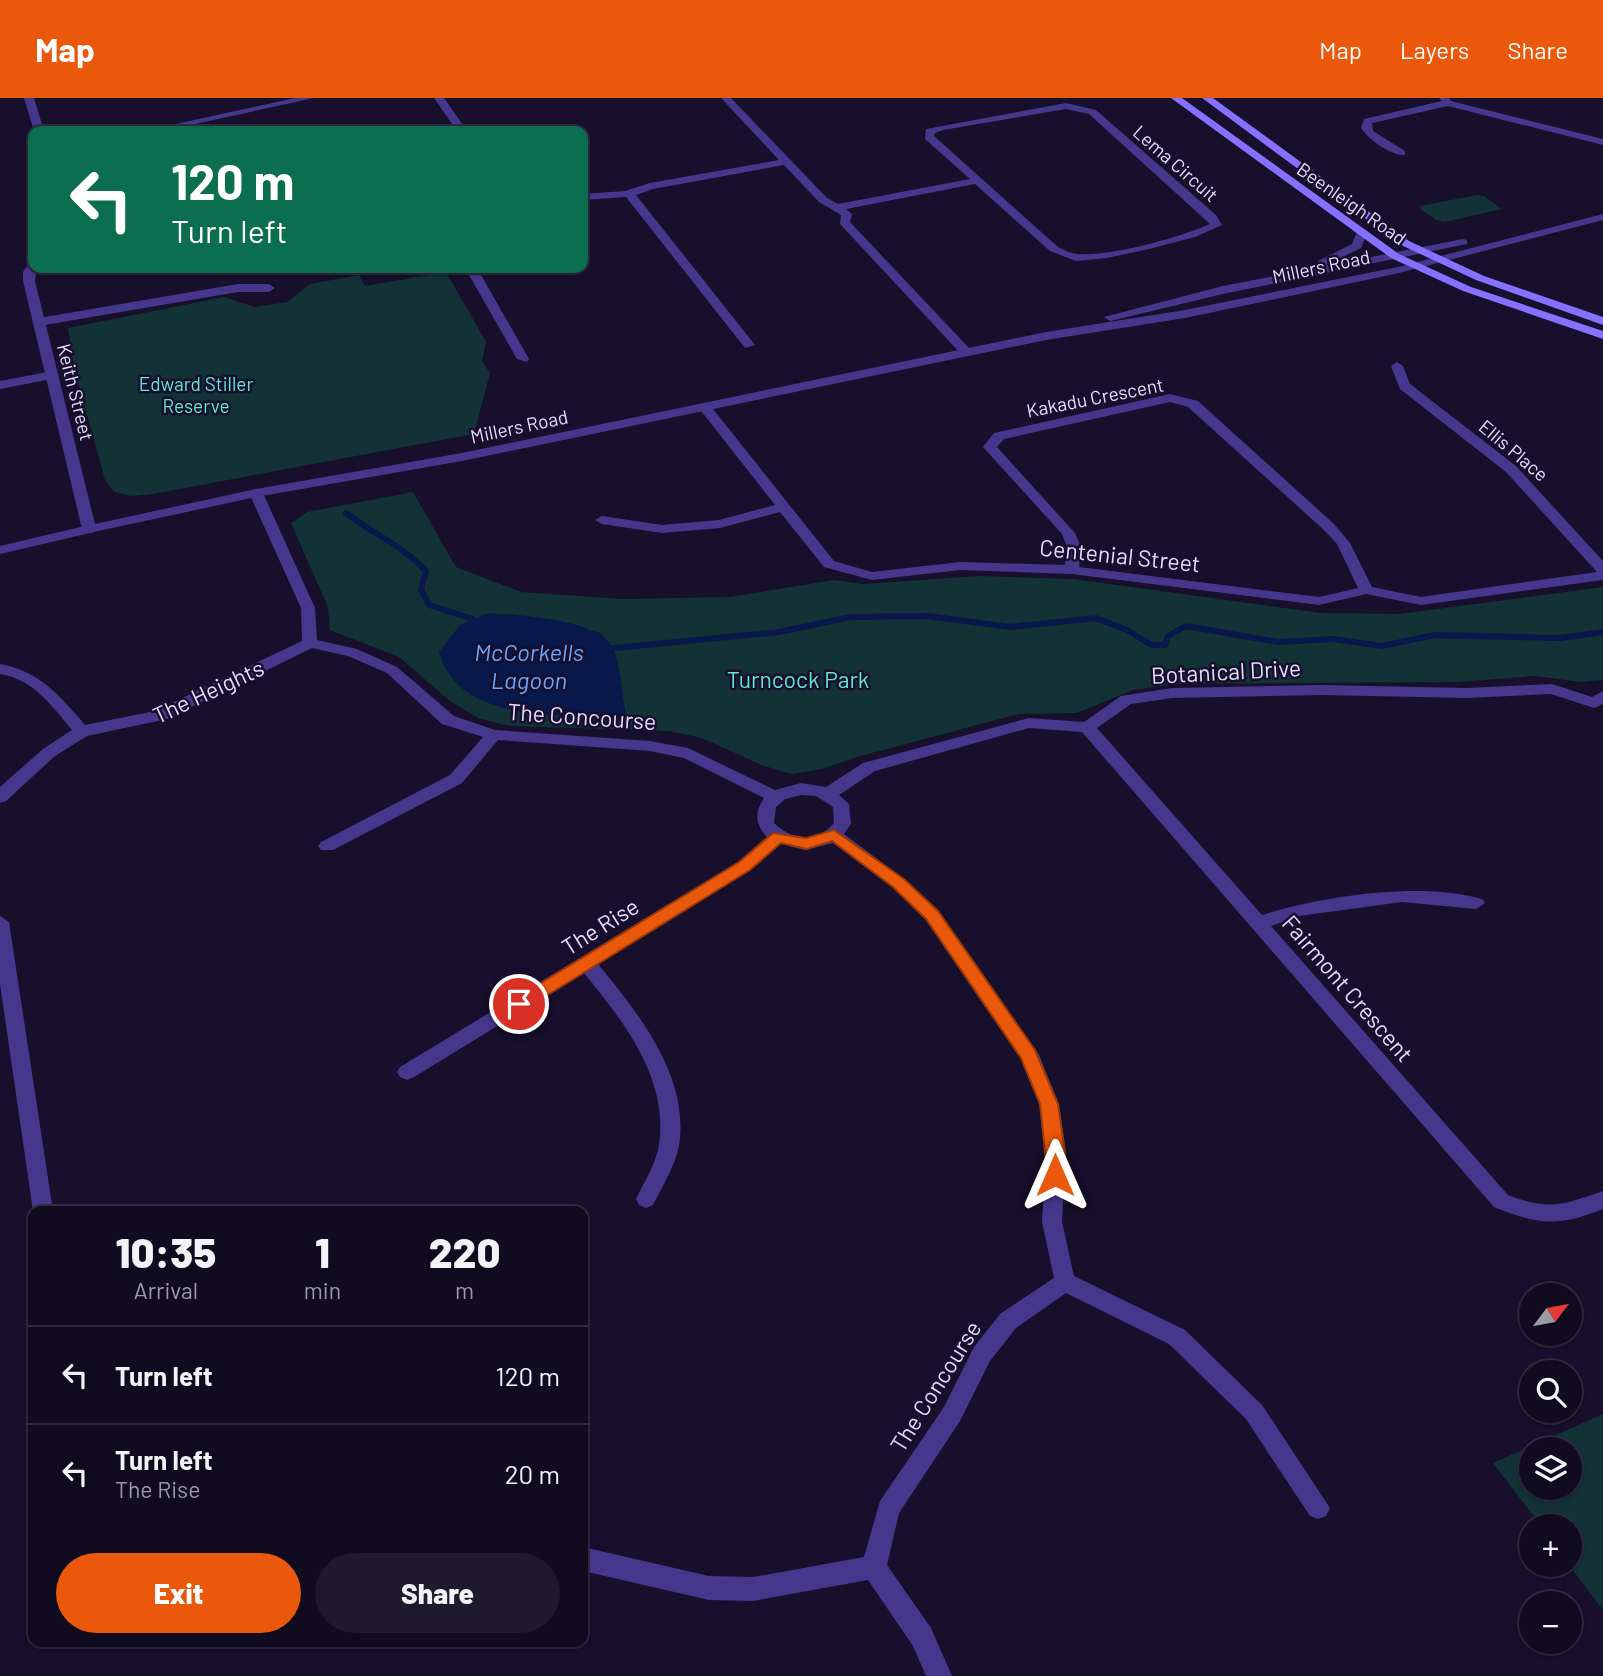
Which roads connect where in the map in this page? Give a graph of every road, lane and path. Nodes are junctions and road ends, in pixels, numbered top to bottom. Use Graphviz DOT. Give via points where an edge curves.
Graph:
graph roads {
  1 [pos="29,98"];
  2 [pos="309,98"];
  3 [pos="439,98"];
  4 [pos="726,98"];
  5 [pos="1176,98"];
  6 [pos="1208,98"];
  7 [pos="1446,101"];
  8 [pos="38,126"];
  9 [pos="173,126"];
  10 [pos="459,126"];
  11 [pos="1603,142"];
  12 [pos="1401,153"];
  13 [pos="786,162"];
  14 [pos="980,184"];
  15 [pos="631,196"];
  16 [pos="588,197"];
  17 [pos="843,210"];
  18 [pos="1602,217"];
  19 [pos="1360,234"];
  20 [pos="1420,251"];
  21 [pos="1395,256"];
  22 [pos="1437,260"];
  23 [pos="1415,266"];
  24 [pos="29,273"];
  25 [pos="474,273"];
  26 [pos="1293,276"];
  27 [pos="269,288"];
  28 [pos="1603,321"];
  29 [pos="39,323"];
  30 [pos="1603,335"];
  31 [pos="1046,336"];
  32 [pos="748,345"];
  33 [pos="966,352"];
  34 [pos="523,359"];
  35 [pos="1396,366"];
  36 [pos="53,375"];
  37 [pos="0,385"];
  38 [pos="704,407"];
  39 [pos="256,493"];
  40 [pos="783,507"];
  41 [pos="602,520"];
  42 [pos="89,529"];
  43 [pos="0,550"];
  44 [pos="1072,570"];
  45 [pos="1603,570"];
  46 [pos="1603,576"];
  47 [pos="1366,590"];
  48 [pos="310,643"];
  49 [pos="0,669"];
  50 [pos="1600,705"];
  51 [pos="1087,727"];
  52 [pos="82,731"];
  53 [pos="494,735"];
  54 [pos="828,794"];
  55 [pos="0,797"];
  56 [pos="775,797"];
  57 [pos="834,835"];
  58 [pos="778,837"];
  59 [pos="327,846"];
  60 [pos="1476,904"];
  61 [pos="0,922"];
  62 [pos="1259,923"];
  63 [pos="587,964"];
  64 [pos="407,1072"];
  65 [pos="646,1199"];
  66 [pos="1603,1200"];
  67 [pos="42,1206"];
  68 [pos="1065,1282"];
  69 [pos="1318,1507"];
  70 [pos="588,1560"];
  71 [pos="874,1567"];
  72 [pos="939,1676"];
  1 -- 8 [label="street"];
  2 -- 9 [label="street"];
  3 -- 10 [label="street"];
  4 -- 13 [label="street"];
  5 -- 19 [label="main road, Beenleigh Road"];
  6 -- 20 [label="main road, Beenleigh Road" via="1383,229"];
  7 -- 11 [label="street"];
  7 -- 12 [label="street" via="1368,121 1369,133"];
  13 -- 15 [label="street" via="650,186"];
  13 -- 17 [label="street" via="822,200"];
  14 -- 14 [label="street, Lema Circuit" via="929,137 930,131 1079,107 1091,111 1212,216 1216,225 1192,235 1079,258 1054,249"];
  14 -- 17 [label="street"];
  15 -- 16 [label="street" via="609,193"];
  15 -- 32 [label="street"];
  17 -- 33 [label="street" via="844,222"];
  18 -- 20 [label="street, Millers Road"];
  18 -- 22 [label="street, Millers Road"];
  19 -- 21 [label="main road, Beenleigh Road"];
  19 -- 26 [label="street" via="1360,242 1352,250"];
  20 -- 21 [label="street, Millers Road"];
  20 -- 22 [label="main road, Beenleigh Road"];
  21 -- 23 [label="main road, Beenleigh Road"];
  21 -- 26 [label="street, Millers Road"];
  22 -- 23 [label="street, Millers Road"];
  22 -- 28 [label="main road, Beenleigh Road"];
  23 -- 30 [label="main road, Beenleigh Road" via="1467,289"];
  23 -- 31 [label="street, Millers Road" via="1185,314"];
  24 -- 29 [label="street, Keith Street"];
  25 -- 34 [label="street"];
  26 -- 31 [label="street, Millers Road" via="1107,317"];
  27 -- 29 [label="street" via="237,288"];
  29 -- 36 [label="street, Keith Street"];
  31 -- 33 [label="street, Millers Road"];
  33 -- 38 [label="street, Millers Road"];
  35 -- 45 [label="street, Ellis Place" via="1404,386 1511,469"];
  36 -- 37 [label="street"];
  36 -- 42 [label="street, Keith Street"];
  38 -- 39 [label="street, Millers Road"];
  38 -- 40 [label="street, Centenial Street"];
  39 -- 42 [label="street, Millers Road"];
  39 -- 48 [label="street" via="308,608"];
  40 -- 41 [label="street" via="720,524 662,529"];
  40 -- 44 [label="street, Centenial Street" via="829,564 872,576 960,566"];
  42 -- 43 [label="street, Millers Road"];
  44 -- 47 [label="street, Centenial Street" via="1319,601"];
  44 -- 47 [label="street, Kakadu Crescent" via="1074,547 1068,533 990,447 999,436 1170,398 1193,404 1329,527 1343,543"];
  46 -- 47 [label="street, Centenial Street" via="1421,601"];
  48 -- 52 [label="street, The Heights" via="161,715"];
  48 -- 53 [label="street, The Concourse" via="352,652 392,670 448,720"];
  49 -- 52 [label="street" via="16,670 40,684"];
  50 -- 51 [label="street, Botanical Drive" via="1552,689 1172,693 1127,700"];
  51 -- 54 [label="street" via="1029,723 869,767"];
  51 -- 62 [label="street, Fairmont Crescent"];
  52 -- 55 [label="street, The Heights"];
  53 -- 56 [label="street, The Concourse" via="688,753"];
  53 -- 59 [label="street" via="456,779"];
  54 -- 56 [label="street" via="801,789"];
  54 -- 57 [label="street" via="844,810 843,824"];
  56 -- 58 [label="street" via="764,817"];
  57 -- 58 [label="street" via="807,844"];
  57 -- 68 [label="street" via="932,915 1029,1055 1049,1104 1056,1152 1052,1222"];
  58 -- 63 [label="street, The Rise" via="744,866"];
  60 -- 62 [label="street" via="1402,896 1298,910"];
  61 -- 67 [label="street"];
  62 -- 66 [label="street, Fairmont Crescent" via="1501,1201 1536,1215 1563,1216"];
  63 -- 64 [label="street, The Rise"];
  63 -- 65 [label="street" via="635,1028 669,1099 669,1146"];
  68 -- 69 [label="street" via="1177,1337 1254,1412"];
  68 -- 71 [label="street, The Concourse" via="1008,1321 982,1354 952,1414 888,1509"];
  70 -- 71 [label="street" via="709,1588 752,1589"];
  71 -- 72 [label="street" via="922,1637"];
}
